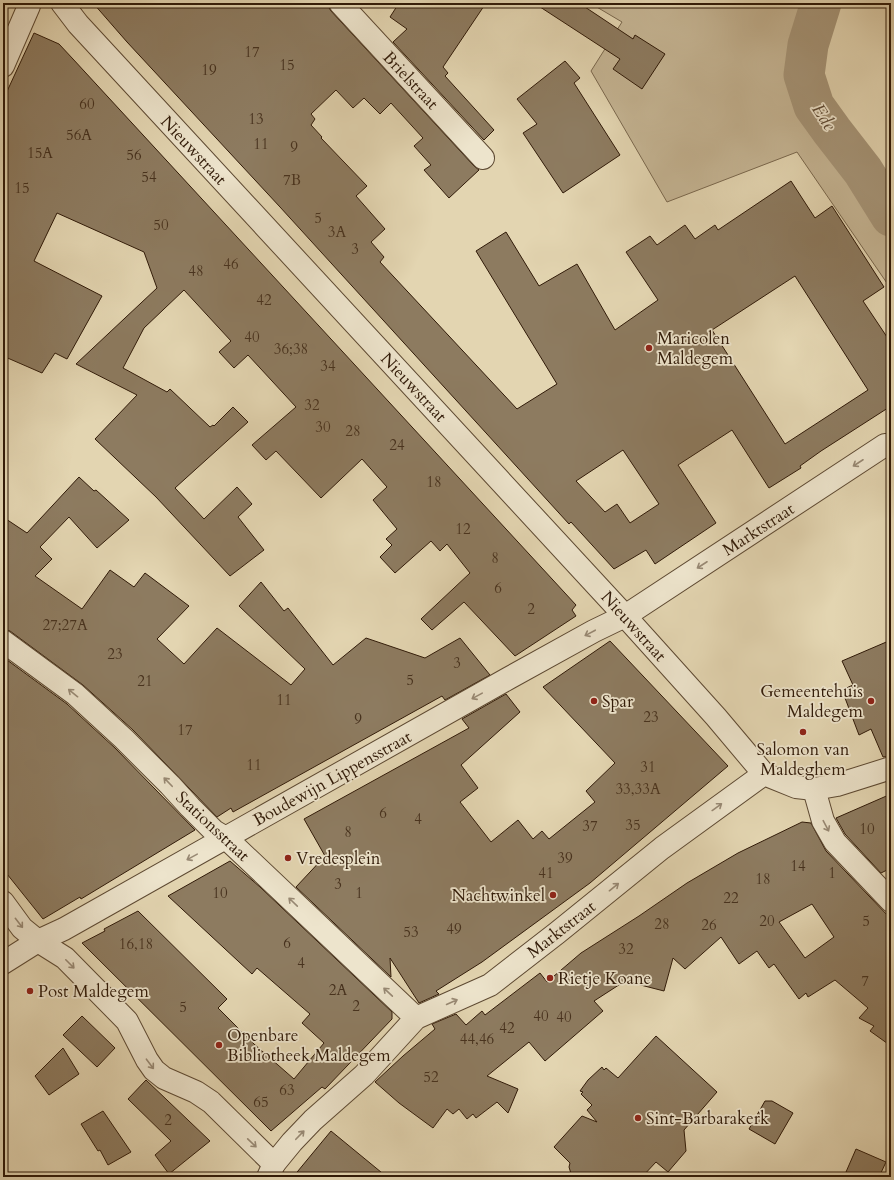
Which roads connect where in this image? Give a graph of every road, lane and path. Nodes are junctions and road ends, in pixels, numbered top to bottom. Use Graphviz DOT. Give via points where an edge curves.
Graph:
graph roads {
  1 [pos="57,3"];
  2 [pos="62,3"];
  3 [pos="340,3"];
  4 [pos="26,5"];
  5 [pos="3,66"];
  6 [pos="483,158"];
  7 [pos="891,448"];
  8 [pos="625,616"];
  9 [pos="3,641"];
  10 [pos="891,768"];
  11 [pos="764,774"];
  12 [pos="814,790"];
  13 [pos="226,838"];
  14 [pos="891,901"];
  15 [pos="3,902"];
  16 [pos="38,941"];
  17 [pos="3,963"];
  18 [pos="416,1018"];
  19 [pos="271,1171"];
  1 -- 4 [label="street" via="42,8"];
  2 -- 8 [label="street, Nieuwstraat" via="78,24"];
  3 -- 6 [label="street, Brielstraat"];
  4 -- 5 [label="street"];
  7 -- 8 [label="street, Marktstraat, one-way" via="885,445"];
  8 -- 11 [label="street, Nieuwstraat"];
  8 -- 13 [label="street, Boudewijn Lippensstraat, one-way" via="516,674"];
  13 -- 9 [label="street, Stationsstraat, one-way" via="214,831 129,744 75,694"];
  10 -- 12 [label="street"];
  11 -- 12 [label="street" via="796,787"];
  18 -- 11 [label="street, Marktstraat, one-way" via="490,985 662,848"];
  12 -- 14 [label="street, one-way" via="823,821 835,842"];
  13 -- 16 [label="street, Boudewijn Lippensstraat, one-way"];
  18 -- 13 [label="street, Stationsstraat, one-way"];
  15 -- 16 [label="street, one-way" via="22,928"];
  16 -- 17 [label="street, Boudewijn Lippensstraat"];
  16 -- 19 [label="street, one-way" via="65,958 127,1021 154,1070 164,1078 196,1092 211,1102"];
  19 -- 18 [label="street, Marktstraat, one-way" via="292,1142 364,1075"];
}
